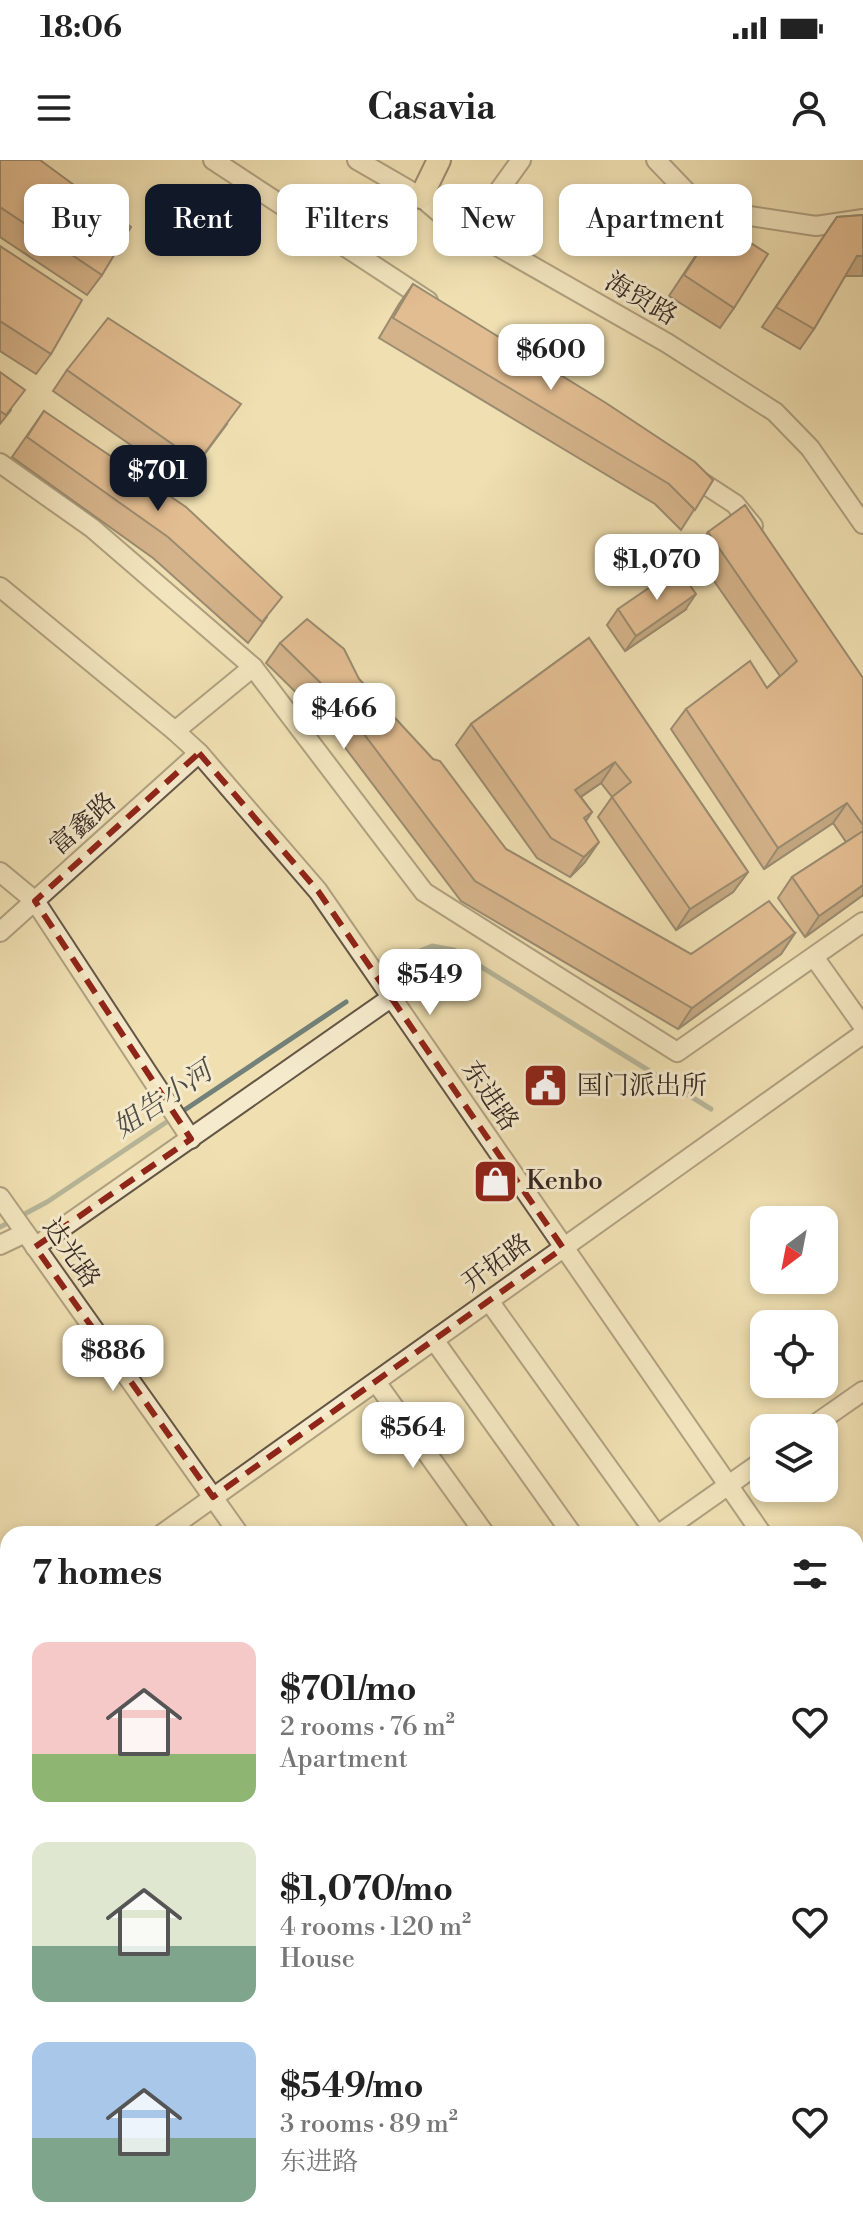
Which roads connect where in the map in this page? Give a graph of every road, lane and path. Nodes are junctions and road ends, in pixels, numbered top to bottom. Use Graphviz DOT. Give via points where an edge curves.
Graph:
graph roads {
  1 [pos="213,160"];
  2 [pos="357,160"];
  3 [pos="439,160"];
  4 [pos="521,160"];
  5 [pos="656,160"];
  6 [pos="504,184"];
  7 [pos="421,197"];
  8 [pos="433,207"];
  9 [pos="863,219"];
  10 [pos="514,256"];
  11 [pos="443,311"];
  12 [pos="669,460"];
  13 [pos="0,463"];
  14 [pos="863,524"];
  15 [pos="763,538"];
  16 [pos="0,587"];
  17 [pos="253,667"];
  18 [pos="175,731"];
  19 [pos="199,753"];
  20 [pos="0,872"];
  21 [pos="35,901"];
  22 [pos="863,922"];
  23 [pos="0,932"];
  24 [pos="814,957"];
  25 [pos="392,997"];
  26 [pos="863,1026"];
  27 [pos="863,1034"];
  28 [pos="186,1132"];
  29 [pos="4,1204"];
  30 [pos="27,1236"];
  31 [pos="0,1245"];
  32 [pos="563,1248"];
  33 [pos="489,1301"];
  34 [pos="434,1340"];
  35 [pos="376,1382"];
  36 [pos="863,1391"];
  37 [pos="830,1414"];
  38 [pos="750,1470"];
  39 [pos="728,1485"];
  40 [pos="213,1497"];
  41 [pos="173,1526"];
  42 [pos="233,1526"];
  43 [pos="479,1526"];
  44 [pos="566,1526"];
  45 [pos="651,1526"];
  46 [pos="669,1526"];
  47 [pos="756,1526"];
  1 -- 11 [label="street"];
  2 -- 7 [label="street, 海贸路"];
  3 -- 7 [label="main road"];
  4 -- 6 [label="street"];
  5 -- 9 [label="street" via="703,209 816,226"];
  7 -- 8 [label="street, 海贸路"];
  10 -- 14 [label="street, 海贸路" via="775,412 810,448"];
  12 -- 15 [label="street" via="735,504"];
  13 -- 17 [label="street" via="92,528"];
  16 -- 18 [label="street, 东进路"];
  17 -- 18 [label="street"];
  17 -- 24 [label="street" via="424,892 677,1052"];
  18 -- 19 [label="street, 东进路"];
  19 -- 21 [label="street, 富鑫路"];
  19 -- 25 [label="street, 东进路" via="318,891"];
  20 -- 21 [label="street"];
  21 -- 23 [label="street, 富鑫路"];
  21 -- 28 [label="street"];
  22 -- 24 [label="street"];
  24 -- 26 [label="street"];
  25 -- 28 [label="street"];
  25 -- 32 [label="street, 东进路"];
  27 -- 32 [label="street, 开拓路"];
  28 -- 30 [label="street"];
  29 -- 30 [label="street, 达光路"];
  30 -- 31 [label="street"];
  30 -- 40 [label="street, 达光路"];
  32 -- 33 [label="street, 开拓路"];
  32 -- 39 [label="street, 东进路"];
  33 -- 34 [label="street, 开拓路"];
  33 -- 45 [label="street"];
  34 -- 35 [label="street, 开拓路"];
  34 -- 44 [label="street"];
  35 -- 40 [label="street, 开拓路"];
  35 -- 43 [label="street"];
  36 -- 37 [label="street"];
  38 -- 39 [label="street"];
  39 -- 46 [label="street"];
  39 -- 47 [label="street, 东进路"];
  40 -- 41 [label="street, 开拓路"];
  40 -- 42 [label="street, 达光路"];
}
